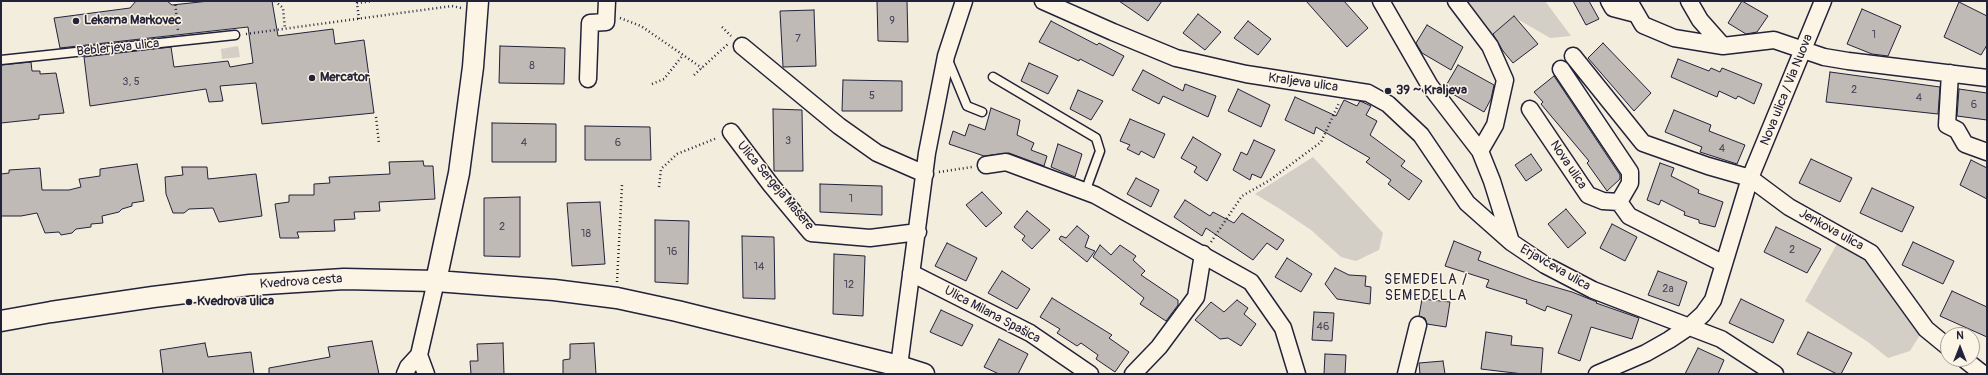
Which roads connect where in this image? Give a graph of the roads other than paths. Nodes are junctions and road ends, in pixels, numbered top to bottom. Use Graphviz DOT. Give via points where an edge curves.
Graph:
graph roads {
  1 [pos="478,1"];
  2 [pos="964,1"];
  3 [pos="1043,1"];
  4 [pos="1381,1"];
  5 [pos="1456,1"];
  6 [pos="1609,1"];
  7 [pos="1689,1"];
  8 [pos="1823,1"];
  9 [pos="1633,7"];
  10 [pos="607,8"];
  11 [pos="235,36"];
  12 [pos="735,43"];
  13 [pos="1723,46"];
  14 [pos="1803,50"];
  15 [pos="946,56"];
  16 [pos="1573,56"];
  17 [pos="1,60"];
  18 [pos="1561,70"];
  19 [pos="1950,73"];
  20 [pos="993,78"];
  21 [pos="1987,78"];
  22 [pos="588,80"];
  23 [pos="1530,109"];
  24 [pos="982,112"];
  25 [pos="731,132"];
  26 [pos="1480,151"];
  27 [pos="1987,152"];
  28 [pos="986,165"];
  29 [pos="925,174"];
  30 [pos="1750,178"];
  31 [pos="1085,192"];
  32 [pos="1618,202"];
  33 [pos="918,232"];
  34 [pos="1511,242"];
  35 [pos="1203,254"];
  36 [pos="1724,264"];
  37 [pos="911,273"];
  38 [pos="436,281"];
  39 [pos="1,321"];
  40 [pos="1418,325"];
  41 [pos="1690,326"];
  42 [pos="1940,340"];
  43 [pos="419,355"];
  44 [pos="899,366"];
  45 [pos="1974,367"];
  46 [pos="405,374"];
  47 [pos="426,374"];
  48 [pos="924,374"];
  49 [pos="1090,374"];
  50 [pos="1133,374"];
  51 [pos="1296,374"];
  52 [pos="1406,374"];
  53 [pos="1597,374"];
  54 [pos="1776,374"];
  55 [pos="1983,374"];
  1 -- 38 [label="street" via="473,67 459,173"];
  2 -- 15 [label="street"];
  3 -- 34 [label="street, Kraljeva ulica" via="1176,58 1246,74 1346,89 1368,94 1388,104 1421,135 1467,203"];
  4 -- 26 [label="street, Erjavčeva ulica" via="1430,86"];
  5 -- 26 [label="street" via="1490,46 1505,80 1495,125"];
  6 -- 9 [label="street" via="1613,8"];
  7 -- 13 [label="street" via="1700,20"];
  8 -- 14 [label="street, Nova ulica / Via Nuova"];
  9 -- 13 [label="street" via="1643,25 1674,38"];
  10 -- 22 [label="street" via="606,22 590,23"];
  11 -- 17 [label="lane, Beblerjeva ulica"];
  12 -- 29 [label="street" via="877,153"];
  13 -- 14 [label="street" via="1774,40"];
  14 -- 19 [label="street" via="1848,62"];
  14 -- 30 [label="street, Nova ulica / Via Nuova"];
  15 -- 24 [label="lane" via="967,106"];
  15 -- 29 [label="street"];
  16 -- 30 [label="street" via="1643,142 1708,166"];
  18 -- 32 [label="street" via="1630,172 1630,183"];
  19 -- 21 [label="street"];
  19 -- 27 [label="street" via="1947,125 1957,130 1965,144"];
  20 -- 31 [label="lane" via="1096,138 1100,150"];
  23 -- 32 [label="street, Nova ulica" via="1588,195 1603,201"];
  25 -- 33 [label="street, Ulica Sergeja Mašere" via="811,233 870,238"];
  26 -- 34 [label="street, Erjavčeva ulica"];
  28 -- 31 [label="street" via="1006,162"];
  29 -- 33 [label="street"];
  30 -- 36 [label="street, Nova ulica / Via Nuova"];
  30 -- 42 [label="street, Jenkova ulica" via="1789,207 1871,253 1926,329"];
  31 -- 35 [label="street" via="1096,195"];
  32 -- 36 [label="street" via="1629,216"];
  33 -- 37 [label="street"];
  34 -- 41 [label="street, Erjavčeva ulica" via="1545,265 1593,290"];
  35 -- 50 [label="street" via="1196,297 1159,347"];
  35 -- 51 [label="street" via="1251,282 1283,328"];
  36 -- 41 [label="street, Nova ulica / Via Nuova" via="1713,300"];
  37 -- 44 [label="street"];
  37 -- 49 [label="street, Ulica Milana Spašica" via="1030,333"];
  38 -- 39 [label="street, Kvedrova cesta" via="344,279 250,285 146,298"];
  38 -- 43 [label="street"];
  38 -- 44 [label="street, Kvedrova cesta" via="554,290 617,298 684,312"];
  40 -- 52 [label="street"];
  41 -- 53 [label="street, Nova ulica / Via Nuova" via="1646,353"];
  41 -- 54 [label="street, Erjavčeva ulica" via="1721,339"];
  43 -- 46 [label="street"];
  43 -- 47 [label="street"];
  44 -- 48 [label="street, Kvedrova cesta"];
  45 -- 55 [label="street"];
}
